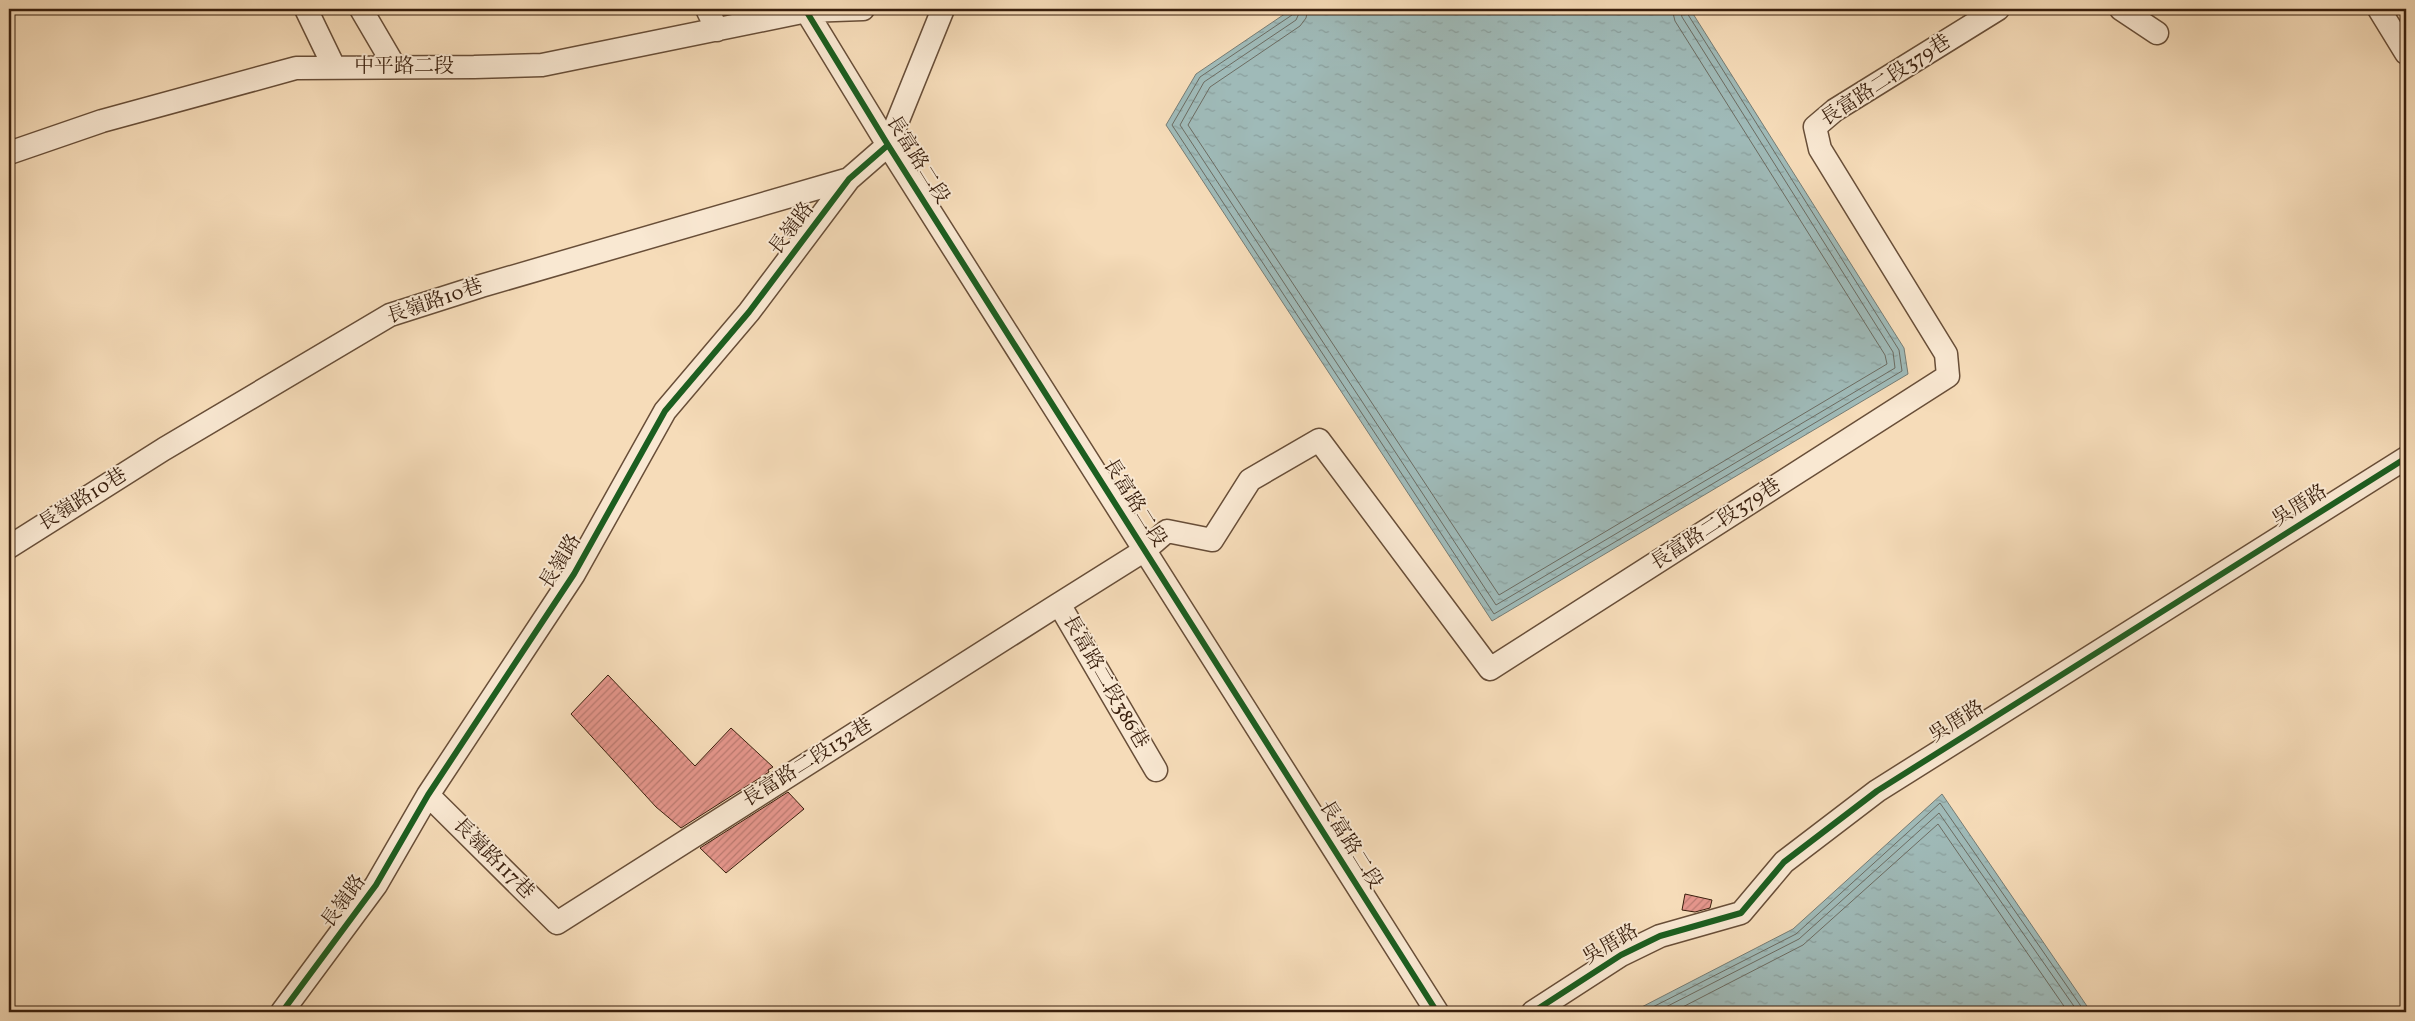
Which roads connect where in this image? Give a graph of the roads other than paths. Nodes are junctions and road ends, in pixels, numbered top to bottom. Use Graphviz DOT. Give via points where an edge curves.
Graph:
graph roads {
  1 [pos="306,9"];
  2 [pos="361,9"];
  3 [pos="707,9"];
  4 [pos="863,9"];
  5 [pos="944,9"];
  6 [pos="1998,9"];
  7 [pos="2121,9"];
  8 [pos="2378,9"];
  9 [pos="806,10"];
  10 [pos="717,30"];
  11 [pos="2157,33"];
  12 [pos="2406,53"];
  13 [pos="334,67"];
  14 [pos="395,67"];
  15 [pos="888,145"];
  16 [pos="9,152"];
  17 [pos="849,179"];
  18 [pos="2406,458"];
  19 [pos="9,547"];
  20 [pos="1144,550"];
  21 [pos="1060,604"];
  22 [pos="1156,770"];
  23 [pos="428,795"];
  24 [pos="557,923"];
  25 [pos="282,1012"];
  26 [pos="1437,1012"];
  27 [pos="1533,1012"];
  1 -- 13 [label="street"];
  2 -- 14 [label="street"];
  3 -- 10 [label="street"];
  4 -- 9 [label="street, 中平路二段"];
  5 -- 15 [label="street, 長嶺路"];
  6 -- 20 [label="street, 長富路二段379巷" via="1835,110 1815,127 1820,149 1946,354 1948,376 1490,669 1320,440 1250,480 1212,540 1167,531"];
  7 -- 11 [label="street"];
  8 -- 12 [label="street"];
  9 -- 10 [label="street, 中平路二段"];
  9 -- 15 [label="street, 長富路二段"];
  10 -- 14 [label="street, 中平路二段" via="542,64"];
  13 -- 14 [label="street, 中平路二段"];
  13 -- 16 [label="street, 中平路二段" via="296,68 102,121"];
  15 -- 17 [label="street, 長嶺路"];
  15 -- 20 [label="street, 長富路二段"];
  17 -- 19 [label="street, 長嶺路10巷" via="390,315 164,449"];
  17 -- 23 [label="street, 長嶺路" via="748,312 665,411 574,574"];
  18 -- 27 [label="street, 吳厝路" via="1878,791 1784,862 1741,913 1660,936 1621,955"];
  20 -- 21 [label="street, 長富路二段386巷"];
  20 -- 26 [label="street, 長富路二段"];
  21 -- 22 [label="street, 長富路二段386巷"];
  21 -- 24 [label="street, 長富路二段132巷"];
  23 -- 24 [label="street, 長嶺路117巷"];
  23 -- 25 [label="street, 長嶺路" via="376,886"];
}
